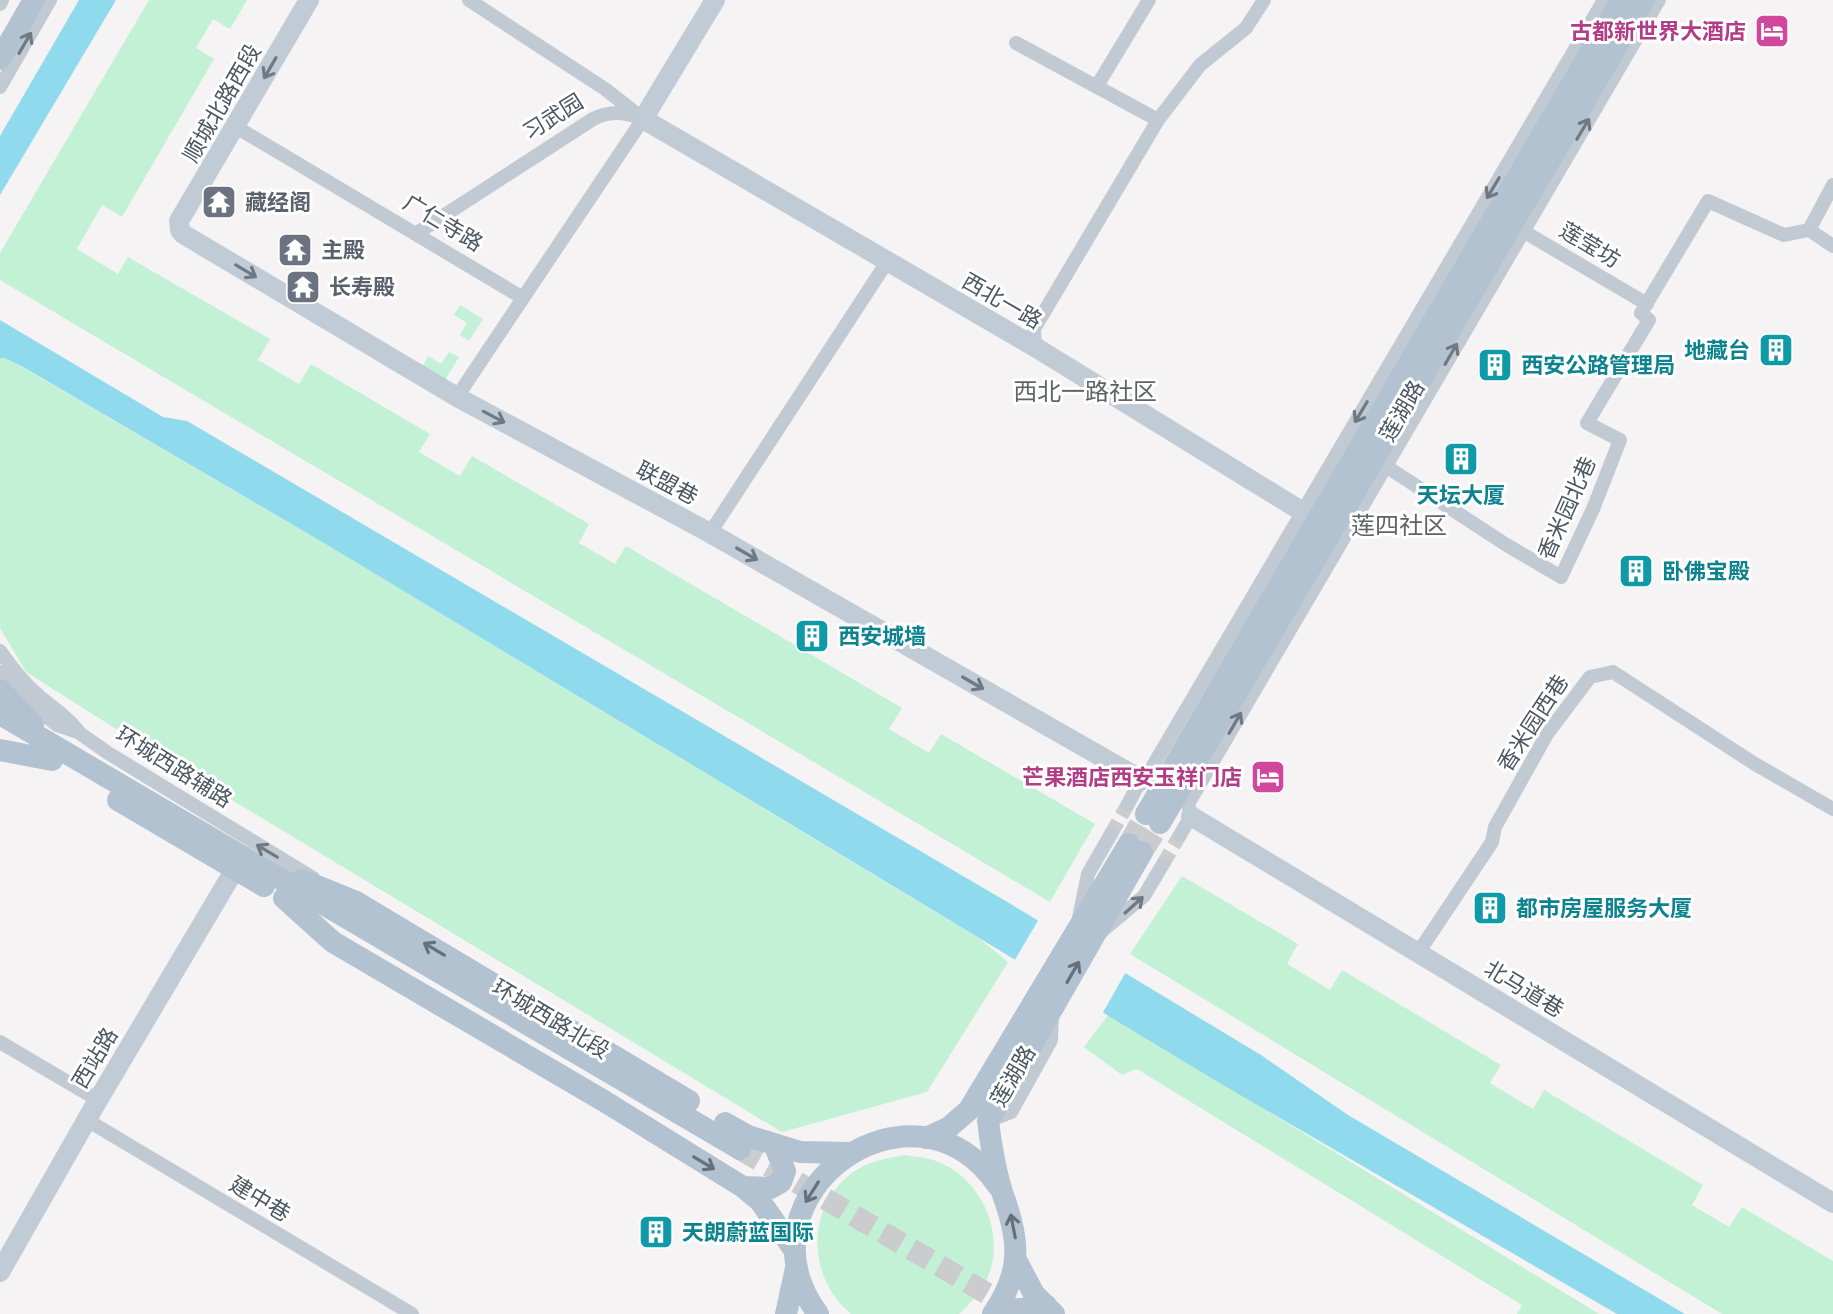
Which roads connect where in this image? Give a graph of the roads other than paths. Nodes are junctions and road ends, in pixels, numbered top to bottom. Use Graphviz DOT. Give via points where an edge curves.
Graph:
graph roads {
  1 [pos="18,0"];
  2 [pos="34,0"];
  3 [pos="50,0"];
  4 [pos="309,0"];
  5 [pos="469,0"];
  6 [pos="715,0"];
  7 [pos="1149,0"];
  8 [pos="1264,0"];
  9 [pos="1604,0"];
  10 [pos="1621,0"];
  11 [pos="1644,0"];
  12 [pos="1659,0"];
  13 [pos="0,31"];
  14 [pos="1016,43"];
  15 [pos="0,59"];
  16 [pos="1097,86"];
  17 [pos="0,87"];
  18 [pos="643,119"];
  19 [pos="1158,120"];
  20 [pos="236,127"];
  21 [pos="1833,185"];
  22 [pos="1517,228"];
  23 [pos="180,230"];
  24 [pos="1809,230"];
  25 [pos="417,233"];
  26 [pos="1833,246"];
  27 [pos="887,262"];
  28 [pos="523,298"];
  29 [pos="1647,304"];
  30 [pos="1035,347"];
  31 [pos="457,397"];
  32 [pos="1380,462"];
  33 [pos="1317,520"];
  34 [pos="710,533"];
  35 [pos="0,651"];
  36 [pos="0,672"];
  37 [pos="0,690"];
  38 [pos="0,714"];
  39 [pos="0,730"];
  40 [pos="78,732"];
  41 [pos="0,750"];
  42 [pos="54,754"];
  43 [pos="98,771"];
  44 [pos="138,772"];
  45 [pos="1136,782"];
  46 [pos="1833,809"];
  47 [pos="1145,814"];
  48 [pos="1191,816"];
  49 [pos="1180,835"];
  50 [pos="1127,844"];
  51 [pos="1163,864"];
  52 [pos="246,867"];
  53 [pos="334,891"];
  54 [pos="284,898"];
  55 [pos="1086,932"];
  56 [pos="1418,953"];
  57 [pos="0,1042"];
  58 [pos="98,1100"];
  59 [pos="983,1107"];
  60 [pos="87,1120"];
  61 [pos="926,1138"];
  62 [pos="774,1144"];
  63 [pos="850,1153"];
  64 [pos="743,1187"];
  65 [pos="1003,1193"];
  66 [pos="1833,1203"];
  67 [pos="796,1257"];
  68 [pos="1016,1260"];
  69 [pos="0,1272"];
  70 [pos="1050,1309"];
  71 [pos="412,1314"];
  72 [pos="786,1314"];
  73 [pos="818,1314"];
  74 [pos="993,1314"];
  75 [pos="1015,1314"];
  1 -- 13 [label="main road"];
  2 -- 15 [label="main road"];
  17 -- 3 [label="street, one-way"];
  4 -- 20 [label="street, 顺城北路西段, one-way"];
  5 -- 18 [label="street"];
  6 -- 18 [label="street"];
  7 -- 16 [label="street"];
  8 -- 19 [label="street" via="1246,28 1200,65"];
  9 -- 33 [label="street, one-way"];
  10 -- 33 [label="main road, 莲湖路"];
  11 -- 22 [label="main road, 莲湖路"];
  22 -- 12 [label="street, one-way"];
  14 -- 16 [label="street"];
  16 -- 19 [label="street"];
  18 -- 25 [label="street, 习武园" via="620,112 593,119"];
  18 -- 27 [label="street, 西北一路"];
  18 -- 28 [label="street"];
  19 -- 30 [label="street" via="1034,329"];
  20 -- 23 [label="street, 顺城北路西段" via="179,221"];
  20 -- 25 [label="street, 广仁寺路"];
  21 -- 24 [label="street"];
  22 -- 29 [label="street, 莲莹坊"];
  32 -- 22 [label="main road, 莲湖路, one-way"];
  23 -- 31 [label="street, 联盟巷, one-way"];
  24 -- 26 [label="street"];
  24 -- 29 [label="street, 香米园北巷" via="1784,235 1708,201"];
  25 -- 28 [label="street, 广仁寺路"];
  27 -- 30 [label="street, 西北一路"];
  27 -- 34 [label="street"];
  28 -- 31 [label="street"];
  29 -- 32 [label="street, 香米园北巷" via="1641,313 1649,320 1587,423 1620,440 1561,577"];
  30 -- 33 [label="street, 西北一路"];
  31 -- 34 [label="street, 联盟巷, one-way"];
  32 -- 33 [label="main road, 莲湖路"];
  48 -- 32 [label="street, one-way" via="1188,804"];
  33 -- 45 [label="street" via="1144,781"];
  33 -- 47 [label="main road, 莲湖路"];
  34 -- 45 [label="street, 联盟巷, one-way"];
  35 -- 40 [label="street" via="17,675"];
  36 -- 40 [label="street, 环城西路辅路" via="22,698 57,725"];
  37 -- 42 [label="main road"];
  38 -- 42 [label="main road"];
  39 -- 42 [label="main road"];
  40 -- 44 [label="street, 环城西路辅路"];
  41 -- 42 [label="main road"];
  42 -- 43 [label="main road, 环城西路北段"];
  42 -- 52 [label="main road, 环城西路北段"];
  43 -- 44 [label="street"];
  43 -- 52 [label="main road, 环城西路北段"];
  53 -- 44 [label="street, 环城西路辅路, one-way"];
  45 -- 47 [label="street"];
  46 -- 56 [label="street, 香米园西巷" via="1613,672 1590,677 1547,734 1495,827 1492,842"];
  48 -- 49 [label="street"];
  48 -- 56 [label="street, 北马道巷"];
  50 -- 55 [label="main road"];
  55 -- 51 [label="street, one-way" via="1117,921 1144,896"];
  52 -- 53 [label="main road, 环城西路北段"];
  52 -- 54 [label="main road, 环城西路北段"];
  52 -- 54 [label="main road, 环城西路北段" via="737,1155"];
  52 -- 58 [label="street, 西站路"];
  62 -- 53 [label="main road, 环城西路北段, one-way" via="748,1136"];
  54 -- 64 [label="main road, 环城西路北段, one-way" via="333,942"];
  55 -- 59 [label="main road, 莲湖路"];
  56 -- 66 [label="street, 北马道巷"];
  57 -- 58 [label="street"];
  58 -- 60 [label="street, 西站路"];
  59 -- 61 [label="main road"];
  59 -- 65 [label="main road, 莲湖路"];
  60 -- 69 [label="street, 西站路"];
  60 -- 71 [label="street, 建中巷"];
  61 -- 63 [label="main road" via="886,1138"];
  61 -- 65 [label="main road" via="962,1151"];
  62 -- 63 [label="main road, 环城西路北段" via="800,1152"];
  62 -- 64 [label="main road" via="785,1171 781,1182 770,1188"];
  63 -- 67 [label="main road, one-way" via="824,1174 806,1202 798,1223"];
  64 -- 67 [label="main road, 环城西路北段" via="760,1201"];
  68 -- 65 [label="main road, 莲湖路, one-way" via="1014,1225"];
  67 -- 72 [label="main road"];
  67 -- 73 [label="main road" via="805,1293"];
  68 -- 70 [label="main road" via="1034,1294"];
  68 -- 74 [label="main road" via="1009,1287"];
  70 -- 75 [label="main road" via="1020,1309"];
}
